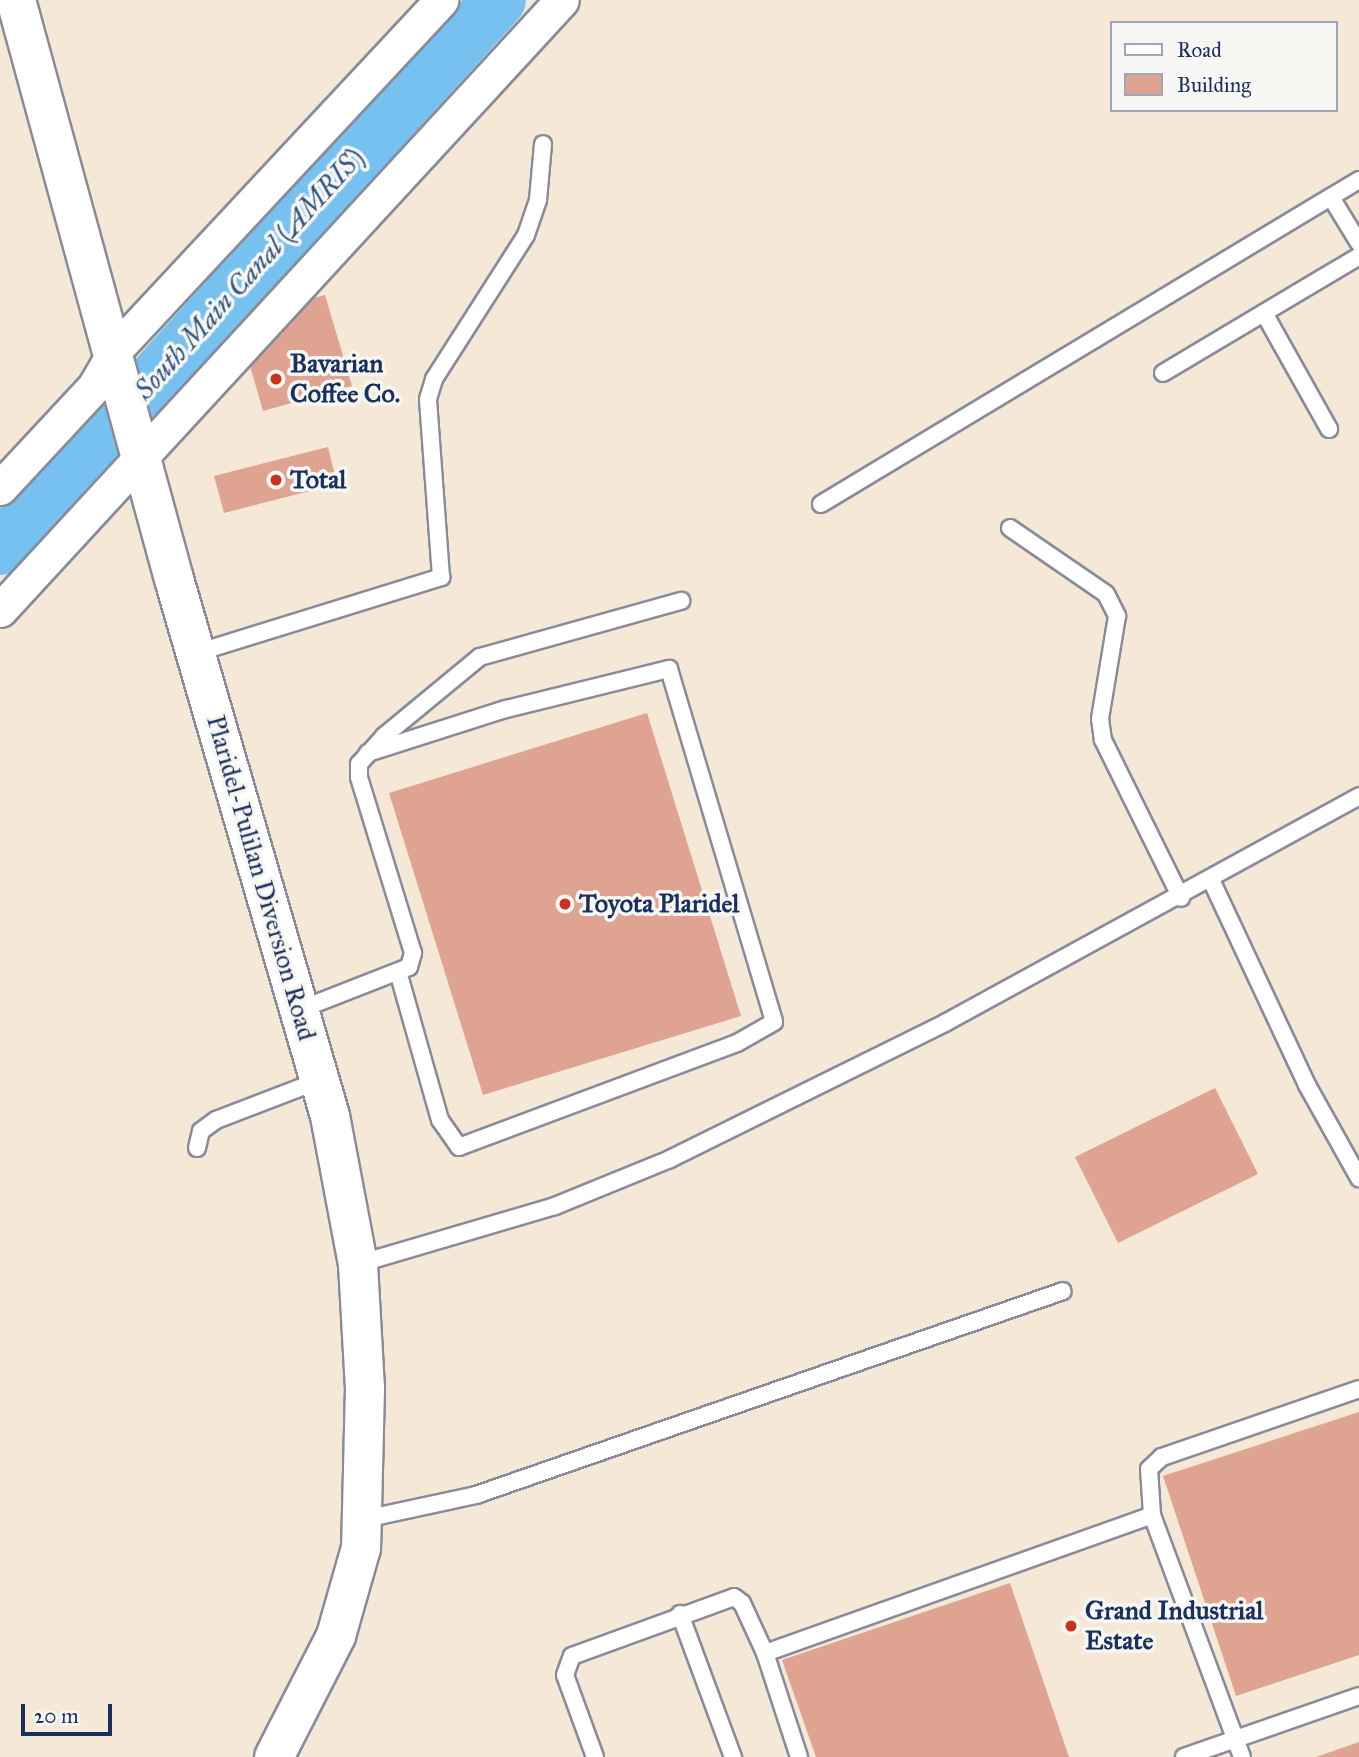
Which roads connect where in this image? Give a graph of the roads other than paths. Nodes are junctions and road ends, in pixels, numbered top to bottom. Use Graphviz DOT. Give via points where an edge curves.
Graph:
graph roads {
  1 [pos="16,0"];
  2 [pos="442,0"];
  3 [pos="562,0"];
  4 [pos="543,144"];
  5 [pos="1359,180"];
  6 [pos="1332,199"];
  7 [pos="1359,243"];
  8 [pos="1359,256"];
  9 [pos="1264,313"];
  10 [pos="118,356"];
  11 [pos="1163,373"];
  12 [pos="1329,429"];
  13 [pos="142,444"];
  14 [pos="0,488"];
  15 [pos="821,504"];
  16 [pos="1010,528"];
  17 [pos="681,601"];
  18 [pos="0,610"];
  19 [pos="196,653"];
  20 [pos="368,753"];
  21 [pos="1359,796"];
  22 [pos="1212,882"];
  23 [pos="1181,898"];
  24 [pos="398,975"];
  25 [pos="299,1010"];
  26 [pos="320,1080"];
  27 [pos="197,1148"];
  28 [pos="1359,1178"];
  29 [pos="358,1264"];
  30 [pos="1063,1291"];
  31 [pos="1359,1389"];
  32 [pos="1152,1515"];
  33 [pos="365,1519"];
  34 [pos="680,1614"];
  35 [pos="765,1653"];
  36 [pos="1359,1696"];
  37 [pos="1236,1739"];
  38 [pos="274,1757"];
  39 [pos="596,1757"];
  40 [pos="733,1757"];
  41 [pos="799,1757"];
  42 [pos="1184,1757"];
  43 [pos="1242,1757"];
  1 -- 10 [label="highway, Plaridel-Pulilan Diversion Road"];
  2 -- 10 [label="street"];
  3 -- 13 [label="street"];
  4 -- 19 [label="lane" via="538,200 526,235 433,379 428,399 441,577"];
  5 -- 6 [label="lane"];
  6 -- 7 [label="lane"];
  6 -- 15 [label="lane"];
  8 -- 9 [label="lane"];
  9 -- 11 [label="lane"];
  9 -- 12 [label="lane"];
  10 -- 13 [label="highway, Plaridel-Pulilan Diversion Road"];
  10 -- 14 [label="street"];
  13 -- 18 [label="street"];
  13 -- 19 [label="highway, Plaridel-Pulilan Diversion Road"];
  16 -- 23 [label="lane" via="1106,594 1116,617 1100,719 1103,740"];
  17 -- 20 [label="lane" via="471,662"];
  19 -- 25 [label="highway, Plaridel-Pulilan Diversion Road"];
  20 -- 24 [label="lane" via="359,777 413,953"];
  20 -- 24 [label="lane" via="519,706 669,669 774,1022 737,1043 459,1147 440,1120"];
  21 -- 22 [label="lane"];
  22 -- 23 [label="lane"];
  22 -- 28 [label="lane" via="1307,1085"];
  23 -- 29 [label="lane" via="670,1159 555,1206"];
  24 -- 25 [label="lane"];
  25 -- 26 [label="highway, Plaridel-Pulilan Diversion Road"];
  26 -- 27 [label="lane" via="216,1120 201,1131"];
  26 -- 29 [label="highway, Plaridel-Pulilan Diversion Road"];
  29 -- 33 [label="highway, Plaridel-Pulilan Diversion Road"];
  30 -- 33 [label="lane" via="476,1495"];
  31 -- 32 [label="lane" via="1162,1457 1149,1469"];
  32 -- 35 [label="lane"];
  32 -- 37 [label="lane"];
  33 -- 38 [label="highway, Plaridel-Pulilan Diversion Road" via="355,1585 336,1636"];
  34 -- 35 [label="lane" via="734,1597 742,1602"];
  34 -- 39 [label="lane" via="572,1656 565,1675"];
  34 -- 40 [label="lane"];
  35 -- 41 [label="lane"];
  36 -- 37 [label="lane"];
  37 -- 42 [label="lane"];
  37 -- 43 [label="lane"];
}
